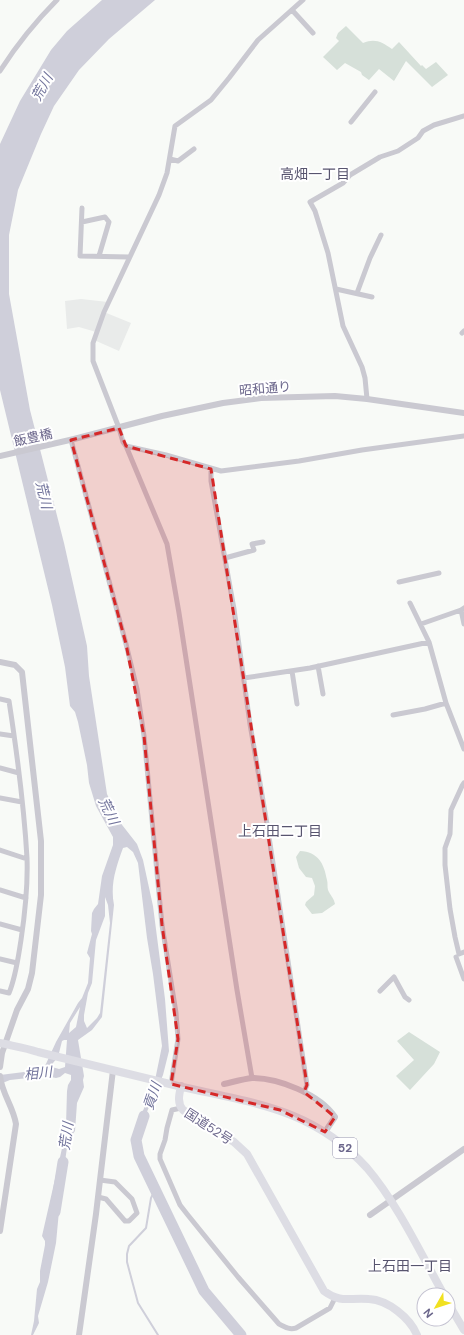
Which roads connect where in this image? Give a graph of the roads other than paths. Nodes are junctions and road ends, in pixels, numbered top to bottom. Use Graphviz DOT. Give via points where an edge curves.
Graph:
graph roads {
  1 [pos="57,0"];
  2 [pos="303,0"];
  3 [pos="292,10"];
  4 [pos="313,33"];
  5 [pos="0,71"];
  6 [pos="375,92"];
  7 [pos="464,116"];
  8 [pos="351,122"];
  9 [pos="194,149"];
  10 [pos="170,160"];
  11 [pos="82,208"];
  12 [pos="82,222"];
  13 [pos="382,236"];
  14 [pos="99,256"];
  15 [pos="129,257"];
  16 [pos="336,289"];
  17 [pos="357,293"];
  18 [pos="372,298"];
  19 [pos="367,399"];
  20 [pos="464,413"];
  21 [pos="118,428"];
  22 [pos="464,436"];
  23 [pos="72,440"];
  24 [pos="126,446"];
  25 [pos="0,456"];
  26 [pos="210,469"];
  27 [pos="263,542"];
  28 [pos="225,558"];
  29 [pos="440,573"];
  30 [pos="399,582"];
  31 [pos="410,603"];
  32 [pos="462,609"];
  33 [pos="421,624"];
  34 [pos="464,624"];
  35 [pos="429,642"];
  36 [pos="0,662"];
  37 [pos="318,666"];
  38 [pos="292,671"];
  39 [pos="244,678"];
  40 [pos="323,694"];
  41 [pos="0,699"];
  42 [pos="446,703"];
  43 [pos="297,704"];
  44 [pos="393,715"];
  45 [pos="0,734"];
  46 [pos="14,736"];
  47 [pos="464,749"];
  48 [pos="0,768"];
  49 [pos="19,773"];
  50 [pos="464,783"];
  51 [pos="0,798"];
  52 [pos="22,802"];
  53 [pos="0,850"];
  54 [pos="27,859"];
  55 [pos="0,890"];
  56 [pos="26,898"];
  57 [pos="0,924"];
  58 [pos="22,930"];
  59 [pos="460,954"];
  60 [pos="0,959"];
  61 [pos="17,963"];
  62 [pos="464,979"];
  63 [pos="0,991"];
  64 [pos="380,991"];
  65 [pos="409,1000"];
  66 [pos="3,1044"];
  67 [pos="0,1067"];
  68 [pos="110,1069"];
  69 [pos="0,1076"];
  70 [pos="252,1078"];
  71 [pos="170,1084"];
  72 [pos="224,1084"];
  73 [pos="181,1086"];
  74 [pos="304,1092"];
  75 [pos="181,1108"];
  76 [pos="325,1132"];
  77 [pos="464,1149"];
  78 [pos="100,1180"];
  79 [pos="98,1197"];
  80 [pos="390,1200"];
  81 [pos="370,1215"];
  82 [pos="0,1231"];
  83 [pos="439,1287"];
  84 [pos="335,1298"];
  85 [pos="456,1316"];
  86 [pos="464,1330"];
  87 [pos="79,1335"];
  88 [pos="417,1335"];
  1 -- 5 [label="street"];
  2 -- 3 [label="street"];
  3 -- 4 [label="street"];
  3 -- 10 [label="street" via="258,40 211,100 175,126"];
  6 -- 8 [label="street"];
  7 -- 16 [label="street" via="423,131 418,138 398,151 380,158 310,202 328,253"];
  9 -- 10 [label="street" via="178,161"];
  10 -- 15 [label="street" via="159,195"];
  11 -- 12 [label="street"];
  12 -- 14 [label="street" via="80,256"];
  12 -- 14 [label="street" via="105,217 109,222"];
  13 -- 17 [label="street" via="370,258"];
  14 -- 15 [label="street"];
  15 -- 21 [label="street" via="92,343 93,361"];
  16 -- 17 [label="street"];
  16 -- 19 [label="street" via="343,326 362,367"];
  17 -- 18 [label="street"];
  19 -- 20 [label="street, 昭和通り"];
  19 -- 21 [label="street, 昭和通り" via="335,396 261,398 223,403"];
  21 -- 23 [label="street, 昭和通り"];
  21 -- 24 [label="street"];
  22 -- 26 [label="street" via="236,470"];
  23 -- 25 [label="street, 飯豊橋"];
  23 -- 71 [label="street" via="137,689 144,736 162,925 176,1013 178,1039"];
  24 -- 26 [label="street"];
  24 -- 70 [label="street" via="167,544"];
  26 -- 28 [label="street"];
  27 -- 28 [label="street" via="252,544 254,550"];
  28 -- 39 [label="street"];
  29 -- 30 [label="street"];
  31 -- 33 [label="street"];
  32 -- 33 [label="street"];
  32 -- 34 [label="street"];
  33 -- 35 [label="street"];
  35 -- 37 [label="street"];
  35 -- 42 [label="street"];
  36 -- 66 [label="street" via="15,665 22,672 42,861 41,895 32,973 28,989"];
  37 -- 38 [label="street"];
  37 -- 40 [label="street"];
  38 -- 39 [label="street"];
  38 -- 43 [label="street"];
  39 -- 74 [label="street" via="306,1077 307,1085"];
  41 -- 46 [label="street" via="9,701"];
  42 -- 44 [label="street"];
  42 -- 47 [label="street"];
  45 -- 46 [label="street"];
  46 -- 49 [label="street"];
  48 -- 49 [label="street"];
  49 -- 52 [label="street"];
  50 -- 59 [label="street" via="451,810 445,865 454,937"];
  51 -- 52 [label="street"];
  52 -- 54 [label="street"];
  53 -- 54 [label="street"];
  54 -- 56 [label="street"];
  55 -- 56 [label="street"];
  56 -- 58 [label="street"];
  57 -- 58 [label="street"];
  58 -- 61 [label="street"];
  59 -- 62 [label="street"];
  60 -- 61 [label="street"];
  61 -- 63 [label="street" via="9,993"];
  64 -- 65 [label="street" via="394,977"];
  66 -- 67 [label="street"];
  66 -- 68 [label="highway, 52"];
  68 -- 71 [label="highway, 52"];
  68 -- 78 [label="street"];
  69 -- 82 [label="street" via="1,1086 16,1124"];
  70 -- 72 [label="street"];
  70 -- 74 [label="street" via="266,1079"];
  71 -- 73 [label="highway, 52"];
  73 -- 75 [label="highway, 国道52号"];
  73 -- 76 [label="highway, 国道52号 / 52" via="280,1110 301,1118"];
  74 -- 76 [label="street" via="331,1111 335,1117"];
  75 -- 84 [label="highway, 国道52号" via="234,1142 247,1154 320,1286"];
  75 -- 84 [label="street" via="172,1110 160,1159 180,1205 187,1214 279,1324 287,1328 296,1328 330,1308"];
  76 -- 80 [label="highway, 国道52号 / 52" via="367,1168"];
  77 -- 80 [label="street"];
  78 -- 79 [label="street"];
  78 -- 79 [label="street" via="115,1182 132,1199 137,1213 129,1221 125,1221 106,1199"];
  79 -- 87 [label="street"];
  80 -- 81 [label="street"];
  80 -- 83 [label="highway, 国道52号 / 52"];
  84 -- 88 [label="highway" via="382,1302 408,1320"];
  85 -- 86 [label="highway"];
}
